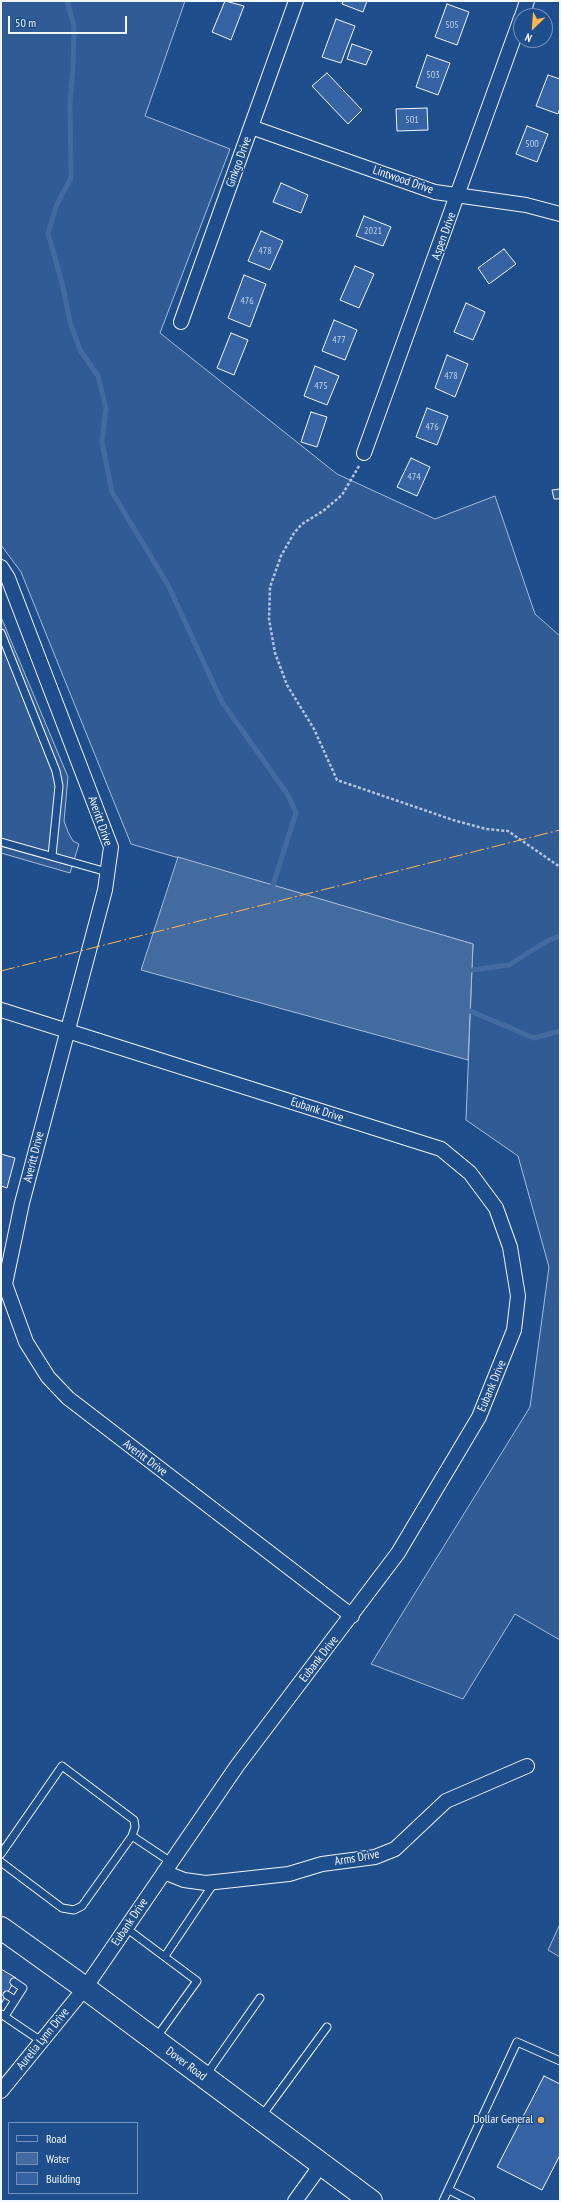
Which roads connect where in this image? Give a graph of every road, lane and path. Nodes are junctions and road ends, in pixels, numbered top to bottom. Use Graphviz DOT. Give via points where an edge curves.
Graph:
graph roads {
  1 [pos="296,1"];
  2 [pos="513,40"];
  3 [pos="251,127"];
  4 [pos="458,196"];
  5 [pos="560,214"];
  6 [pos="181,322"];
  7 [pos="364,453"];
  8 [pos="1,567"];
  9 [pos="1,633"];
  10 [pos="1,842"];
  11 [pos="52,856"];
  12 [pos="560,867"];
  13 [pos="107,872"];
  14 [pos="1,1010"];
  15 [pos="67,1030"];
  16 [pos="352,1616"];
  17 [pos="527,1766"];
  18 [pos="132,1836"];
  19 [pos="1,1854"];
  20 [pos="1,1862"];
  21 [pos="167,1867"];
  22 [pos="214,1882"];
  23 [pos="1,1928"];
  24 [pos="126,1928"];
  25 [pos="165,1956"];
  26 [pos="14,1982"];
  27 [pos="85,1988"];
  28 [pos="7,1995"];
  29 [pos="260,1998"];
  30 [pos="15,2000"];
  31 [pos="3,2015"];
  32 [pos="327,2027"];
  33 [pos="154,2040"];
  34 [pos="41,2041"];
  35 [pos="560,2061"];
  36 [pos="204,2077"];
  37 [pos="1,2091"];
  38 [pos="260,2119"];
  39 [pos="321,2165"];
  40 [pos="449,2190"];
  41 [pos="295,2201"];
  42 [pos="370,2201"];
  43 [pos="443,2201"];
  44 [pos="471,2201"];
  1 -- 3 [label="street, Ginkgo Drive"];
  2 -- 4 [label="street, Aspen Drive"];
  3 -- 4 [label="street, Lintwood Drive" via="435,192"];
  3 -- 6 [label="street, Ginkgo Drive"];
  4 -- 5 [label="street, Lintwood Drive" via="526,205"];
  4 -- 7 [label="street, Aspen Drive"];
  7 -- 12 [label="path" via="357,471 342,495 302,524 294,533 281,556 270,586 269,619 275,653 287,685 314,729 337,780 453,820 486,829 508,831"];
  8 -- 13 [label="street, Averitt Drive" via="8,578 111,847"];
  9 -- 11 [label="lane" via="56,771 59,786"];
  10 -- 11 [label="lane"];
  11 -- 13 [label="lane"];
  13 -- 15 [label="street, Averitt Drive" via="105,890"];
  14 -- 15 [label="street, Eubank Drive"];
  15 -- 16 [label="street, Averitt Drive" via="22,1203 5,1284 26,1342 48,1377 68,1398"];
  15 -- 16 [label="street, Eubank Drive" via="441,1150 470,1173 496,1208 510,1247 518,1296 514,1330 479,1417 398,1554"];
  16 -- 21 [label="street, Eubank Drive" via="237,1766"];
  17 -- 22 [label="street, Arms Drive" via="446,1800 409,1838 395,1849 375,1857 322,1864 289,1874"];
  18 -- 19 [label="lane" via="134,1820 62,1766"];
  18 -- 20 [label="lane" via="82,1906 74,1910 62,1908"];
  18 -- 21 [label="lane"];
  21 -- 22 [label="street, Arms Drive" via="195,1883"];
  21 -- 24 [label="street, Eubank Drive"];
  22 -- 25 [label="lane"];
  23 -- 27 [label="main road, Dover Road"];
  24 -- 25 [label="lane"];
  24 -- 27 [label="street, Eubank Drive"];
  25 -- 33 [label="lane" via="197,1981"];
  26 -- 30 [label="lane" via="23,1988"];
  27 -- 33 [label="main road, Dover Road"];
  27 -- 34 [label="street, Aurelia Lynn Drive"];
  28 -- 30 [label="lane"];
  29 -- 36 [label="lane"];
  30 -- 31 [label="lane"];
  31 -- 34 [label="lane"];
  32 -- 38 [label="lane"];
  33 -- 36 [label="main road, Dover Road"];
  34 -- 37 [label="street, Aurelia Lynn Drive"];
  35 -- 40 [label="lane" via="518,2042"];
  36 -- 38 [label="main road, Dover Road"];
  38 -- 39 [label="main road, Dover Road"];
  39 -- 41 [label="street"];
  39 -- 42 [label="main road, Dover Road"];
  40 -- 43 [label="lane"];
  40 -- 44 [label="lane"];
}
